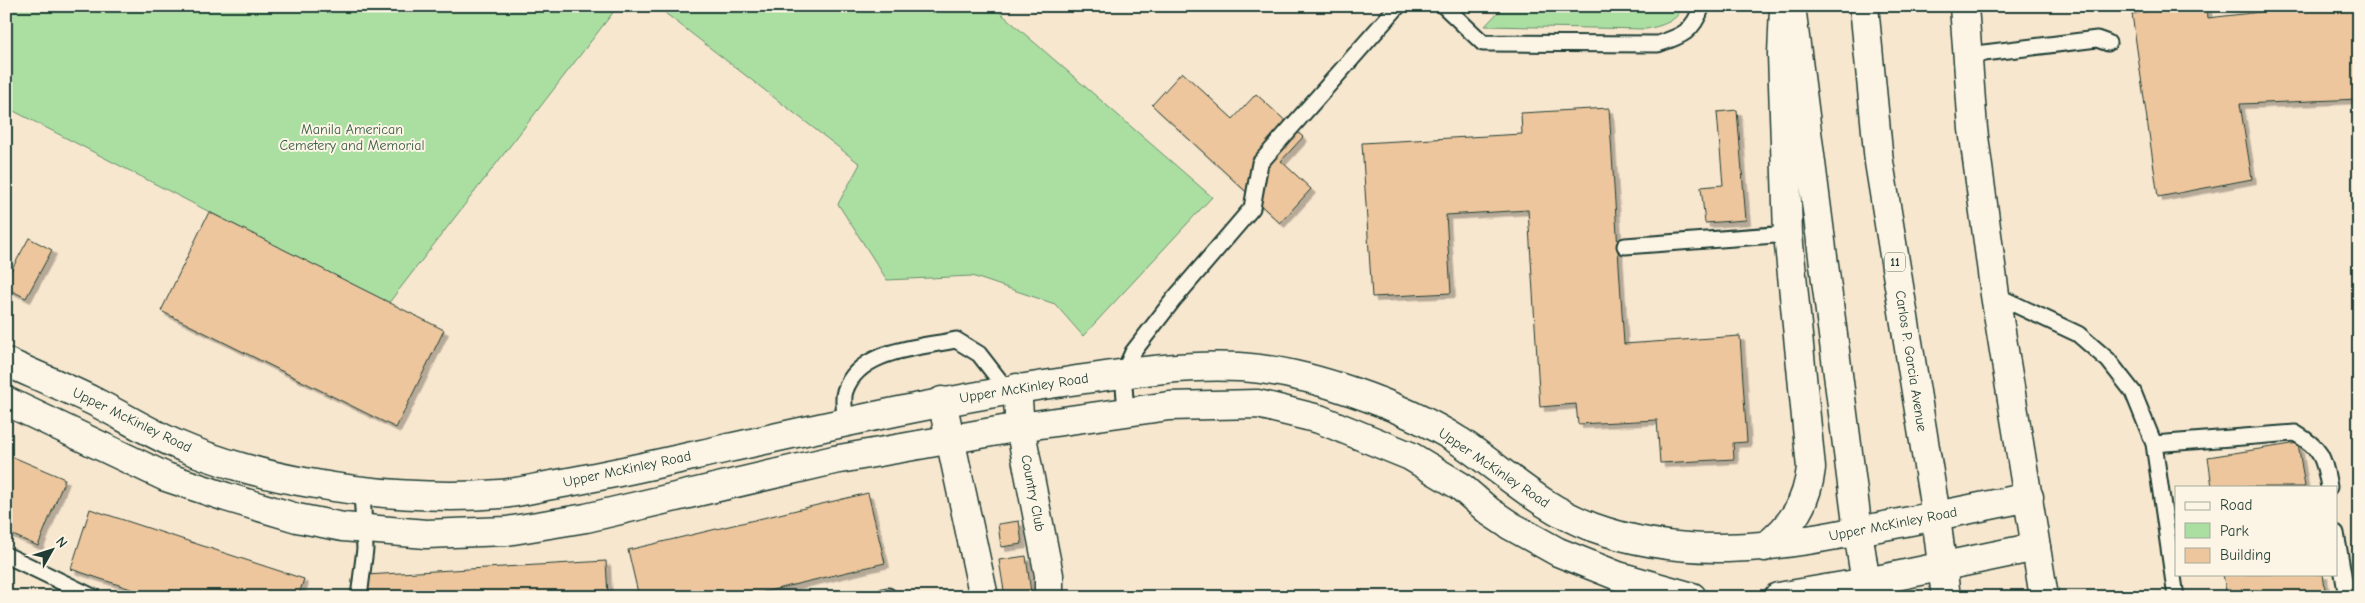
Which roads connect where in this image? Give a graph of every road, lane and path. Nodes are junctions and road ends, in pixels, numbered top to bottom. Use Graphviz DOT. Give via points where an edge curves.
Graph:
graph roads {
  1 [pos="1398,6"];
  2 [pos="1444,6"];
  3 [pos="1702,6"];
  4 [pos="1784,6"];
  5 [pos="1791,6"];
  6 [pos="1864,6"];
  7 [pos="1964,6"];
  8 [pos="2108,43"];
  9 [pos="1968,55"];
  10 [pos="1788,234"];
  11 [pos="1625,246"];
  12 [pos="1995,295"];
  13 [pos="6,362"];
  14 [pos="1124,374"];
  15 [pos="1012,389"];
  16 [pos="87,397"];
  17 [pos="6,401"];
  18 [pos="942,401"];
  19 [pos="1126,411"];
  20 [pos="846,422"];
  21 [pos="1020,427"];
  22 [pos="72,432"];
  23 [pos="949,438"];
  24 [pos="2154,444"];
  25 [pos="2329,486"];
  26 [pos="362,490"];
  27 [pos="2029,497"];
  28 [pos="1936,516"];
  29 [pos="365,528"];
  30 [pos="1858,532"];
  31 [pos="2338,545"];
  32 [pos="1765,547"];
  33 [pos="2036,547"];
  34 [pos="6,554"];
  35 [pos="1943,566"];
  36 [pos="1868,589"];
  37 [pos="93,597"];
  38 [pos="359,597"];
  39 [pos="984,597"];
  40 [pos="1049,597"];
  41 [pos="1692,597"];
  42 [pos="1778,597"];
  43 [pos="1946,597"];
  44 [pos="2044,597"];
  45 [pos="2176,597"];
  46 [pos="2347,597"];
  1 -- 14 [label="lane" via="1260,164 1252,208 1133,352"];
  2 -- 3 [label="lane" via="1483,43 1648,44 1680,36 1696,24"];
  4 -- 10 [label="main road" via="1782,54"];
  5 -- 30 [label="main road"];
  6 -- 28 [label="main road, Carlos P. Garcia Avenue / 11" via="1879,162"];
  7 -- 9 [label="main road"];
  8 -- 9 [label="lane" via="2097,39"];
  9 -- 12 [label="main road" via="1973,129"];
  10 -- 11 [label="lane"];
  10 -- 32 [label="main road" via="1811,468 1806,495 1797,515"];
  12 -- 24 [label="lane" via="2078,334 2108,360 2132,392"];
  12 -- 27 [label="main road"];
  13 -- 16 [label="main road, Upper McKinley Road"];
  14 -- 15 [label="main road, Upper McKinley Road"];
  14 -- 19 [label="lane"];
  14 -- 32 [label="main road, Upper McKinley Road" via="1231,367 1305,378 1426,423 1456,439 1558,512 1591,526 1681,548"];
  15 -- 18 [label="main road, Upper McKinley Road"];
  15 -- 20 [label="lane" via="979,354 956,340 876,358 855,373 844,392"];
  15 -- 21 [label="main road, Country Club"];
  16 -- 22 [label="main road"];
  16 -- 26 [label="main road, Upper McKinley Road" via="187,448 307,483"];
  17 -- 22 [label="main road"];
  18 -- 20 [label="main road, Upper McKinley Road"];
  18 -- 23 [label="main road"];
  19 -- 21 [label="main road"];
  19 -- 41 [label="main road" via="1170,406 1258,404 1319,418 1410,456 1460,486 1511,526 1558,552 1618,576"];
  20 -- 26 [label="main road, Upper McKinley Road" via="577,481 502,494"];
  21 -- 23 [label="main road"];
  21 -- 40 [label="main road, Country Club" via="1049,576"];
  22 -- 29 [label="main road" via="166,477 226,497 297,518"];
  23 -- 29 [label="main road" via="834,460 586,518 507,531 426,534"];
  23 -- 39 [label="main road"];
  24 -- 25 [label="lane" via="2295,433 2312,443 2325,463"];
  24 -- 45 [label="lane"];
  26 -- 29 [label="lane"];
  27 -- 28 [label="main road, Upper McKinley Road"];
  27 -- 33 [label="main road"];
  28 -- 30 [label="main road, Upper McKinley Road"];
  28 -- 35 [label="main road, Carlos P. Garcia Avenue / 11"];
  29 -- 38 [label="lane"];
  30 -- 32 [label="main road, Upper McKinley Road"];
  30 -- 36 [label="main road"];
  31 -- 46 [label="lane"];
  33 -- 35 [label="main road"];
  33 -- 44 [label="main road"];
  34 -- 37 [label="lane"];
  35 -- 36 [label="main road"];
  35 -- 43 [label="main road, Carlos P. Garcia Avenue / 11"];
  36 -- 42 [label="main road"];
}
